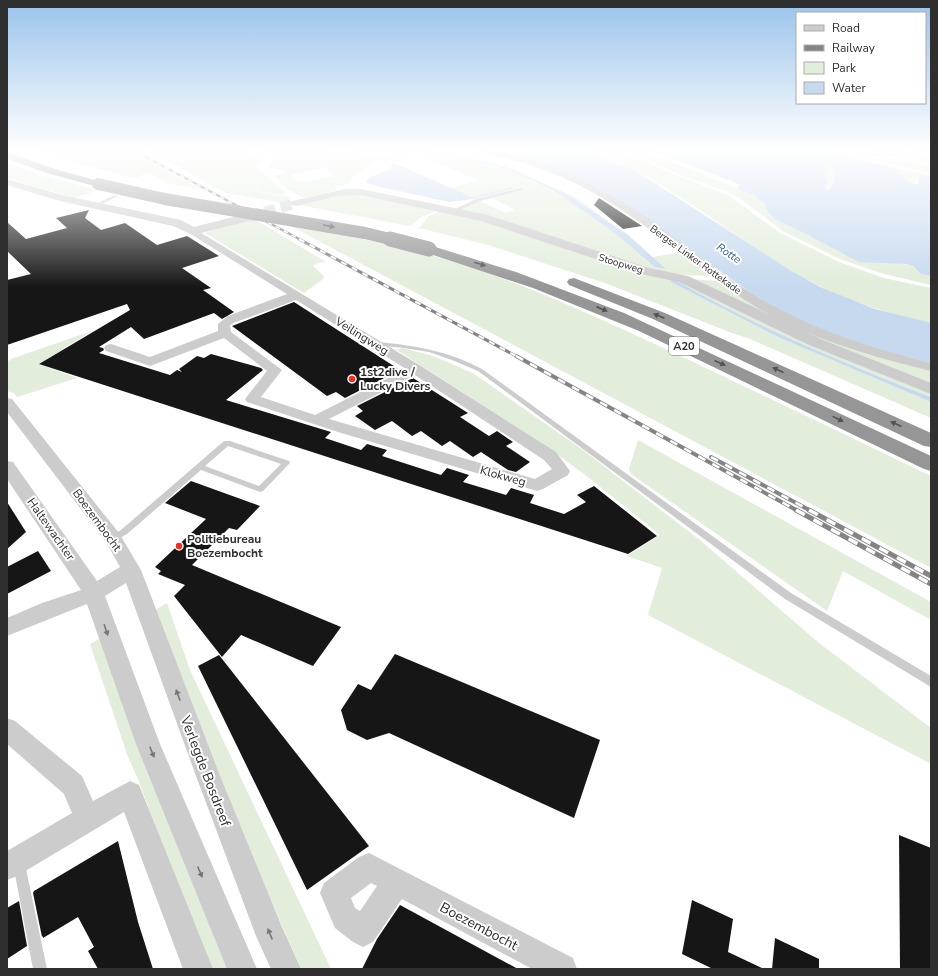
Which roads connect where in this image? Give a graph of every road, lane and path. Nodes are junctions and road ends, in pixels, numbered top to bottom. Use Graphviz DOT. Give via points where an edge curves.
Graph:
graph roads {
  1 [pos="52,196"];
  2 [pos="116,196"];
  3 [pos="150,196"];
  4 [pos="203,196"];
  5 [pos="323,196"];
  6 [pos="378,196"];
  7 [pos="495,196"];
  8 [pos="606,196"];
  9 [pos="296,203"];
  10 [pos="94,206"];
  11 [pos="453,211"];
  12 [pos="249,216"];
  13 [pos="193,231"];
  14 [pos="434,245"];
  15 [pos="296,295"];
  16 [pos="225,333"];
  17 [pos="376,344"];
  18 [pos="111,348"];
  19 [pos="931,367"];
  20 [pos="416,369"];
  21 [pos="931,389"];
  22 [pos="8,405"];
  23 [pos="316,420"];
  24 [pos="931,441"];
  25 [pos="931,464"];
  26 [pos="7,467"];
  27 [pos="200,467"];
  28 [pos="113,538"];
  29 [pos="131,570"];
  30 [pos="94,593"];
  31 [pos="7,627"];
  32 [pos="931,682"];
  33 [pos="7,729"];
  34 [pos="88,819"];
  35 [pos="12,863"];
  36 [pos="397,882"];
  37 [pos="40,969"];
  38 [pos="198,969"];
  39 [pos="242,969"];
  40 [pos="286,969"];
  41 [pos="562,969"];
  1 -- 10 [label="street, Veilingweg"];
  2 -- 10 [label="lane"];
  3 -- 14 [label="highway, A20, one-way, bridge"];
  4 -- 14 [label="highway, A20" via="343,219"];
  5 -- 9 [label="street, Stoopweg"];
  6 -- 11 [label="street, Stoopweg"];
  7 -- 11 [label="lane"];
  8 -- 19 [label="street, Bergse Linker Rottekade" via="719,278 771,311 791,321 878,353"];
  10 -- 13 [label="street, Veilingweg" via="177,222"];
  11 -- 21 [label="street, Stoopweg" via="484,218 646,271 683,279 815,342"];
  12 -- 13 [label="street"];
  13 -- 15 [label="street, Veilingweg"];
  24 -- 14 [label="highway, A20, one-way" via="707,337 604,293 515,263"];
  14 -- 25 [label="highway, A20, one-way" via="612,313"];
  15 -- 16 [label="street" via="232,319 224,324"];
  15 -- 17 [label="street, Veilingweg"];
  16 -- 18 [label="street" via="150,362"];
  16 -- 23 [label="street" via="275,370 252,400"];
  17 -- 20 [label="street, Veilingweg"];
  17 -- 32 [label="lane" via="435,351 462,360 480,370 788,596"];
  20 -- 23 [label="street"];
  20 -- 23 [label="street, Klokweg" via="550,456 562,471 537,485"];
  22 -- 28 [label="street, Boezembocht"];
  26 -- 30 [label="street, Haltewachter"];
  27 -- 27 [label="lane" via="227,443 286,463 260,488"];
  27 -- 28 [label="lane" via="124,532"];
  28 -- 29 [label="street, Boezembocht"];
  29 -- 30 [label="street"];
  40 -- 29 [label="street, Verlegde Bosdreef, one-way" via="208,776"];
  30 -- 31 [label="street"];
  30 -- 39 [label="street, one-way" via="148,744"];
  33 -- 34 [label="street" via="73,785"];
  34 -- 35 [label="street"];
  34 -- 38 [label="street" via="130,794"];
  35 -- 37 [label="lane"];
  36 -- 41 [label="street, Boezembocht"];
}
